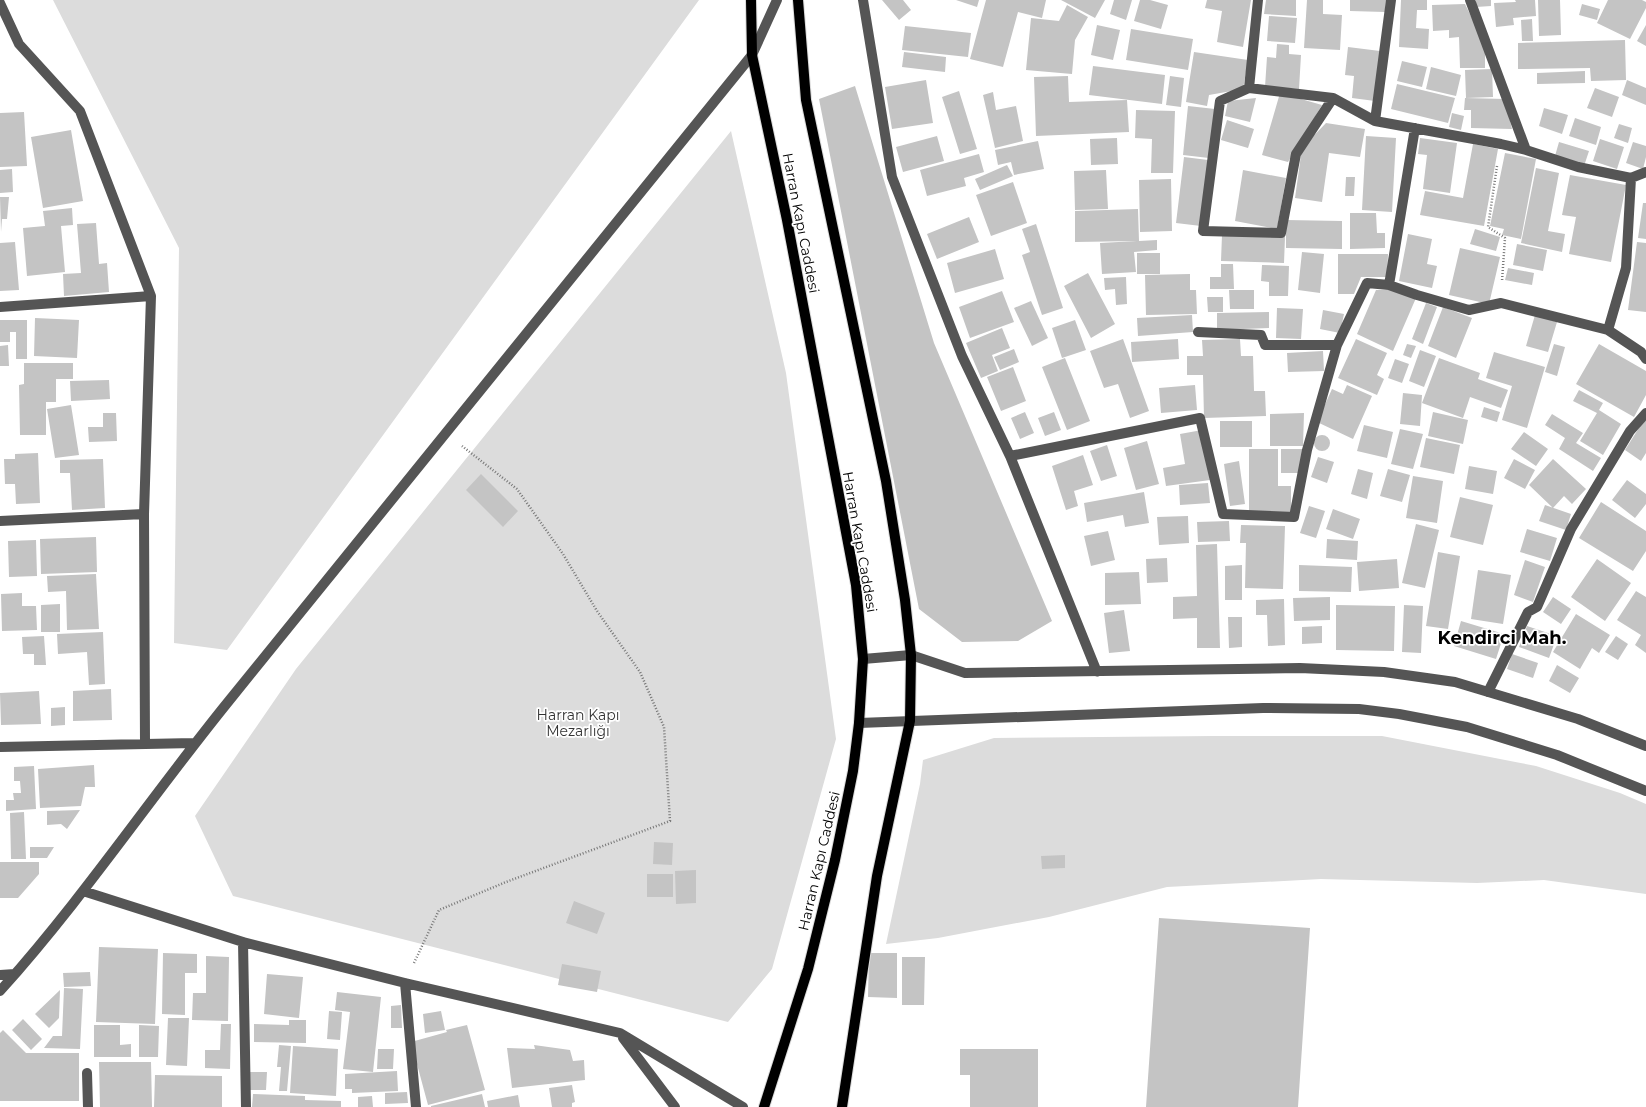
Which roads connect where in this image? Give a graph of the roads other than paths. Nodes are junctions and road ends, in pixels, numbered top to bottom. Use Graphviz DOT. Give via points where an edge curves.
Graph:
graph roads {
  1 [pos="751,0"];
  2 [pos="777,0"];
  3 [pos="798,0"];
  4 [pos="863,0"];
  5 [pos="1258,0"];
  6 [pos="1391,0"];
  7 [pos="1470,0"];
  8 [pos="0,3"];
  9 [pos="752,55"];
  10 [pos="1249,88"];
  11 [pos="1333,98"];
  12 [pos="1375,121"];
  13 [pos="1415,128"];
  14 [pos="1526,150"];
  15 [pos="1646,172"];
  16 [pos="1631,178"];
  17 [pos="1389,284"];
  18 [pos="151,296"];
  19 [pos="0,307"];
  20 [pos="1608,330"];
  21 [pos="1198,332"];
  22 [pos="1337,345"];
  23 [pos="1646,359"];
  24 [pos="1646,413"];
  25 [pos="1010,456"];
  26 [pos="144,514"];
  27 [pos="0,521"];
  28 [pos="911,655"];
  29 [pos="863,659"];
  30 [pos="1097,672"];
  31 [pos="1488,692"];
  32 [pos="910,721"];
  33 [pos="860,723"];
  34 [pos="194,743"];
  35 [pos="145,744"];
  36 [pos="1646,746"];
  37 [pos="0,747"];
  38 [pos="1646,791"];
  39 [pos="83,891"];
  40 [pos="244,942"];
  41 [pos="15,974"];
  42 [pos="0,975"];
  43 [pos="404,983"];
  44 [pos="0,991"];
  45 [pos="620,1033"];
  46 [pos="87,1073"];
  47 [pos="88,1107"];
  48 [pos="246,1107"];
  49 [pos="416,1107"];
  50 [pos="675,1107"];
  51 [pos="743,1107"];
  52 [pos="764,1107"];
  53 [pos="842,1107"];
  1 -- 9 [label="main road, Harran Kapı Caddesi"];
  2 -- 9 [label="street"];
  3 -- 28 [label="main road" via="806,100 886,481"];
  4 -- 25 [label="street" via="892,177 962,356"];
  5 -- 10 [label="street"];
  6 -- 12 [label="street"];
  7 -- 14 [label="street"];
  8 -- 18 [label="street" via="19,44 80,111"];
  9 -- 29 [label="main road, Harran Kapı Caddesi" via="787,220 856,585"];
  9 -- 34 [label="street"];
  10 -- 11 [label="street"];
  10 -- 11 [label="street" via="1220,101 1203,231 1281,233 1296,154"];
  11 -- 12 [label="street"];
  12 -- 13 [label="street"];
  13 -- 14 [label="street"];
  13 -- 17 [label="street"];
  14 -- 16 [label="street" via="1578,167"];
  15 -- 16 [label="street"];
  16 -- 20 [label="street" via="1626,268"];
  17 -- 20 [label="street" via="1469,310 1501,303"];
  17 -- 22 [label="street" via="1367,284"];
  18 -- 19 [label="street"];
  18 -- 26 [label="street"];
  20 -- 23 [label="street" via="1641,352"];
  21 -- 22 [label="street" via="1261,335 1265,346"];
  22 -- 25 [label="street" via="1307,450 1294,517 1223,514 1200,418"];
  24 -- 31 [label="street" via="1630,431 1571,529 1537,607 1528,612"];
  25 -- 30 [label="street"];
  26 -- 27 [label="street"];
  26 -- 35 [label="street"];
  28 -- 29 [label="street"];
  28 -- 30 [label="street" via="965,673"];
  28 -- 32 [label="main road"];
  29 -- 33 [label="main road, Harran Kapı Caddesi"];
  30 -- 31 [label="street" via="1300,668 1376,672 1455,682"];
  31 -- 36 [label="street" via="1578,719"];
  32 -- 33 [label="street"];
  32 -- 38 [label="street" via="1263,708 1359,709 1467,727 1557,756"];
  32 -- 53 [label="main road" via="878,876"];
  33 -- 52 [label="main road, Harran Kapı Caddesi" via="835,860 808,969"];
  34 -- 35 [label="street"];
  34 -- 39 [label="street"];
  35 -- 37 [label="street"];
  39 -- 40 [label="street"];
  39 -- 41 [label="street"];
  40 -- 43 [label="street"];
  40 -- 48 [label="street"];
  41 -- 42 [label="street"];
  41 -- 44 [label="street"];
  43 -- 45 [label="street"];
  43 -- 49 [label="street"];
  45 -- 50 [label="street"];
  45 -- 51 [label="street"];
  46 -- 47 [label="street"];
}
